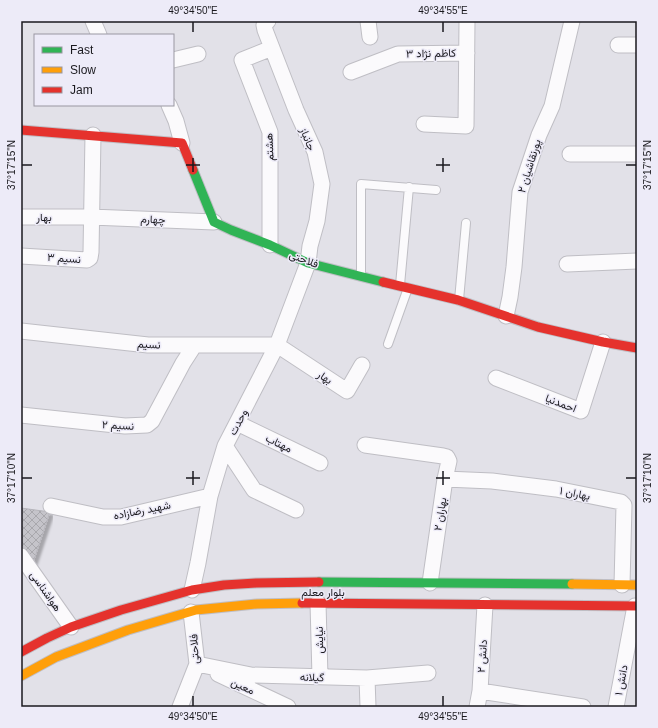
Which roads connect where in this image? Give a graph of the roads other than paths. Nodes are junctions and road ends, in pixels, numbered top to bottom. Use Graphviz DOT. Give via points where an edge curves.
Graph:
graph roads {
  1 [pos="93,21"];
  2 [pos="268,21"];
  3 [pos="368,21"];
  4 [pos="467,21"];
  5 [pos="572,21"];
  6 [pos="99,34"];
  7 [pos="370,37"];
  8 [pos="618,45"];
  9 [pos="637,45"];
  10 [pos="272,48"];
  11 [pos="467,53"];
  12 [pos="198,54"];
  13 [pos="174,60"];
  14 [pos="351,72"];
  15 [pos="170,106"];
  16 [pos="424,124"];
  17 [pos="21,130"];
  18 [pos="94,135"];
  19 [pos="182,143"];
  20 [pos="570,154"];
  21 [pos="637,154"];
  22 [pos="409,187"];
  23 [pos="436,190"];
  24 [pos="21,217"];
  25 [pos="92,217"];
  26 [pos="214,222"];
  27 [pos="466,224"];
  28 [pos="270,245"];
  29 [pos="21,256"];
  30 [pos="637,261"];
  31 [pos="308,263"];
  32 [pos="567,264"];
  33 [pos="361,276"];
  34 [pos="404,287"];
  35 [pos="458,300"];
  36 [pos="506,316"];
  37 [pos="21,331"];
  38 [pos="603,342"];
  39 [pos="388,344"];
  40 [pos="277,345"];
  41 [pos="194,346"];
  42 [pos="637,348"];
  43 [pos="362,365"];
  44 [pos="496,378"];
  45 [pos="21,415"];
  46 [pos="237,423"];
  47 [pos="365,445"];
  48 [pos="225,446"];
  49 [pos="320,463"];
  50 [pos="445,479"];
  51 [pos="210,496"];
  52 [pos="50,506"];
  53 [pos="296,510"];
  54 [pos="21,556"];
  55 [pos="430,583"];
  56 [pos="622,585"];
  57 [pos="637,585"];
  58 [pos="191,601"];
  59 [pos="318,604"];
  60 [pos="486,605"];
  61 [pos="636,606"];
  62 [pos="71,627"];
  63 [pos="21,652"];
  64 [pos="197,664"];
  65 [pos="428,673"];
  66 [pos="21,676"];
  67 [pos="320,677"];
  68 [pos="367,678"];
  69 [pos="480,691"];
  70 [pos="280,705"];
  71 [pos="180,707"];
  72 [pos="368,707"];
  73 [pos="477,707"];
  74 [pos="582,707"];
  75 [pos="616,707"];
  1 -- 6 [label="street"];
  2 -- 10 [label="street, جانباز" via="264,25"];
  3 -- 7 [label="street"];
  4 -- 11 [label="street"];
  5 -- 36 [label="street, پورنقاشیان ۲" via="552,106 539,135 520,192 514,267"];
  8 -- 9 [label="street"];
  10 -- 28 [label="street, هشتم" via="242,60 270,132"];
  10 -- 31 [label="street, جانباز" via="315,152 322,184"];
  11 -- 14 [label="street, کاظم نژاد ۳" via="398,54"];
  11 -- 16 [label="street" via="466,126"];
  12 -- 13 [label="street"];
  15 -- 19 [label="street"];
  17 -- 18 [label="main road"];
  18 -- 19 [label="main road"];
  18 -- 25 [label="street"];
  19 -- 26 [label="main road"];
  20 -- 21 [label="street"];
  22 -- 23 [label="lane"];
  22 -- 33 [label="lane" via="361,184"];
  22 -- 34 [label="lane"];
  24 -- 25 [label="street, بهار"];
  25 -- 26 [label="street, چهارم"];
  25 -- 29 [label="street, نسیم ۳" via="91,252 87,260"];
  26 -- 28 [label="main road, فلاحتی"];
  27 -- 35 [label="lane"];
  28 -- 31 [label="main road, فلاحتی"];
  30 -- 32 [label="street"];
  31 -- 33 [label="main road, فلاحتی"];
  31 -- 40 [label="street, وحدت"];
  33 -- 34 [label="main road, فلاحتی"];
  34 -- 35 [label="main road, فلاحتی"];
  34 -- 39 [label="lane"];
  35 -- 36 [label="main road, فلاحتی"];
  36 -- 38 [label="main road, فلاحتی" via="538,327"];
  37 -- 41 [label="street, نسیم" via="148,345"];
  38 -- 42 [label="main road, فلاحتی"];
  38 -- 44 [label="street, احمدنیا" via="581,411"];
  40 -- 41 [label="street, نسیم"];
  40 -- 43 [label="street, بهار" via="347,391"];
  40 -- 46 [label="street, وحدت"];
  41 -- 45 [label="street, نسیم ٢" via="152,421 147,425 125,426"];
  46 -- 48 [label="street, وحدت"];
  46 -- 49 [label="street, مهتاب"];
  47 -- 50 [label="street, بهاران ۲" via="447,457 449,461"];
  48 -- 51 [label="street, وحدت"];
  48 -- 53 [label="street" via="254,490"];
  50 -- 55 [label="street, بهاران ۲"];
  50 -- 56 [label="street, بهاران ۱" via="492,481 556,489 621,502 624,505"];
  51 -- 52 [label="street, شهید رضازاده" via="120,517 103,517"];
  51 -- 58 [label="street, وحدت"];
  54 -- 62 [label="street, هواشناسی"];
  55 -- 56 [label="main road, بلوار معلم"];
  55 -- 58 [label="main road, بلوار معلم" via="224,585"];
  56 -- 57 [label="main road, بلوار معلم"];
  58 -- 59 [label="main road, بلوار معلم" via="196,610 257,604"];
  58 -- 62 [label="main road, بلوار معلم" via="121,610"];
  58 -- 64 [label="street, فلاحتی"];
  58 -- 66 [label="main road, بلوار معلم" via="128,630 56,657"];
  59 -- 60 [label="main road, بلوار معلم"];
  59 -- 67 [label="street, نیایش"];
  60 -- 61 [label="main road, بلوار معلم"];
  60 -- 69 [label="street, دانش ۲"];
  61 -- 75 [label="street, دانش ۱"];
  62 -- 63 [label="main road, بلوار معلم"];
  64 -- 67 [label="street, گیلانه" via="252,675"];
  64 -- 70 [label="street, معین"];
  64 -- 71 [label="street, فلاحتی"];
  65 -- 68 [label="street, گیلانه"];
  67 -- 68 [label="street, گیلانه"];
  68 -- 72 [label="street"];
  69 -- 73 [label="street, دانش ۲"];
  69 -- 74 [label="street"];
}
